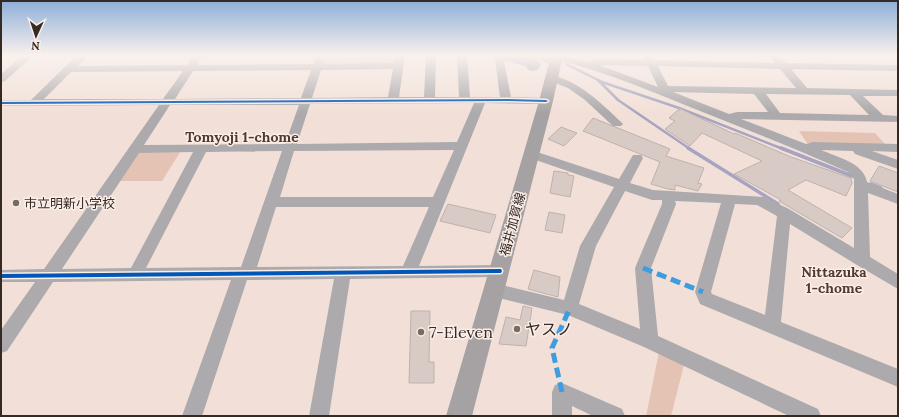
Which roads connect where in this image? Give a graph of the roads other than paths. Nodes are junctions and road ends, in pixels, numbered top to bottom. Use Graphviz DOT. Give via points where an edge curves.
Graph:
graph roads {
  1 [pos="63,74"];
  2 [pos="185,74"];
  3 [pos="314,74"];
  4 [pos="397,74"];
  5 [pos="430,74"];
  6 [pos="463,74"];
  7 [pos="502,74"];
  8 [pos="553,74"];
  9 [pos="617,74"];
  10 [pos="656,74"];
  11 [pos="790,74"];
  12 [pos="552,78"];
  13 [pos="661,89"];
  14 [pos="758,90"];
  15 [pos="804,91"];
  16 [pos="853,92"];
  17 [pos="898,93"];
  18 [pos="465,100"];
  19 [pos="481,100"];
  20 [pos="506,100"];
  21 [pos="393,101"];
  22 [pos="429,101"];
  23 [pos="35,102"];
  24 [pos="167,102"];
  25 [pos="305,102"];
  26 [pos="1,103"];
  27 [pos="545,103"];
  28 [pos="777,116"];
  29 [pos="728,118"];
  30 [pos="889,119"];
  31 [pos="617,124"];
  32 [pos="898,128"];
  33 [pos="462,146"];
  34 [pos="533,146"];
  35 [pos="848,147"];
  36 [pos="290,148"];
  37 [pos="806,148"];
  38 [pos="898,148"];
  39 [pos="135,149"];
  40 [pos="201,149"];
  41 [pos="637,158"];
  42 [pos="898,165"];
  43 [pos="622,185"];
  44 [pos="861,185"];
  45 [pos="668,197"];
  46 [pos="729,199"];
  47 [pos="898,199"];
  48 [pos="271,202"];
  49 [pos="438,202"];
  50 [pos="784,213"];
  51 [pos="862,261"];
  52 [pos="499,271"];
  53 [pos="343,272"];
  54 [pos="408,272"];
  55 [pos="244,274"];
  56 [pos="136,275"];
  57 [pos="1,276"];
  58 [pos="49,276"];
  59 [pos="898,282"];
  60 [pos="493,290"];
  61 [pos="570,308"];
  62 [pos="772,326"];
  63 [pos="650,341"];
  64 [pos="1,345"];
  65 [pos="898,378"];
  66 [pos="192,416"];
  67 [pos="319,416"];
  68 [pos="459,416"];
  69 [pos="562,416"];
  70 [pos="616,416"];
  71 [pos="810,416"];
  1 -- 23 [label="street"];
  2 -- 24 [label="street"];
  3 -- 25 [label="street"];
  4 -- 21 [label="street"];
  5 -- 22 [label="street"];
  6 -- 18 [label="street"];
  7 -- 20 [label="street"];
  8 -- 12 [label="main road, 福井加賀線"];
  9 -- 13 [label="street"];
  10 -- 13 [label="street"];
  11 -- 15 [label="street"];
  12 -- 27 [label="main road, 福井加賀線"];
  12 -- 31 [label="street" via="572,86 589,98"];
  13 -- 14 [label="street"];
  13 -- 29 [label="street"];
  14 -- 15 [label="street"];
  14 -- 28 [label="street"];
  15 -- 16 [label="street"];
  16 -- 17 [label="street"];
  16 -- 30 [label="street"];
  18 -- 19 [label="street"];
  18 -- 22 [label="street"];
  19 -- 20 [label="street"];
  19 -- 33 [label="street"];
  20 -- 27 [label="street"];
  21 -- 22 [label="street"];
  21 -- 25 [label="street"];
  23 -- 24 [label="street"];
  23 -- 26 [label="street"];
  24 -- 25 [label="street"];
  24 -- 39 [label="street"];
  25 -- 36 [label="street"];
  27 -- 34 [label="main road, 福井加賀線"];
  28 -- 29 [label="street" via="737,115"];
  28 -- 30 [label="street"];
  29 -- 37 [label="street"];
  30 -- 32 [label="street"];
  33 -- 36 [label="street"];
  33 -- 49 [label="street"];
  34 -- 43 [label="street"];
  34 -- 52 [label="main road, 福井加賀線"];
  35 -- 37 [label="street"];
  35 -- 38 [label="street"];
  35 -- 42 [label="street"];
  36 -- 40 [label="street"];
  36 -- 48 [label="street"];
  37 -- 44 [label="street" via="853,169 860,178"];
  39 -- 40 [label="street"];
  39 -- 58 [label="street"];
  40 -- 56 [label="street"];
  41 -- 43 [label="street"];
  43 -- 45 [label="street" via="652,195"];
  43 -- 61 [label="street" via="588,246"];
  44 -- 47 [label="street"];
  44 -- 51 [label="street"];
  45 -- 46 [label="street"];
  45 -- 63 [label="street" via="669,204 643,268"];
  46 -- 50 [label="street" via="759,200"];
  46 -- 62 [label="street" via="703,292 706,299"];
  48 -- 49 [label="street"];
  48 -- 55 [label="street"];
  49 -- 54 [label="street"];
  50 -- 51 [label="street"];
  50 -- 62 [label="street"];
  51 -- 59 [label="street"];
  52 -- 54 [label="street"];
  52 -- 60 [label="main road, 福井加賀線"];
  53 -- 54 [label="street"];
  53 -- 55 [label="street"];
  53 -- 67 [label="street"];
  55 -- 56 [label="street"];
  55 -- 66 [label="street"];
  56 -- 58 [label="street"];
  57 -- 58 [label="street"];
  58 -- 64 [label="street"];
  60 -- 61 [label="street"];
  60 -- 68 [label="main road, 福井加賀線"];
  61 -- 63 [label="street"];
  62 -- 65 [label="street"];
  63 -- 71 [label="street"];
  69 -- 70 [label="street" via="562,392"];
}
